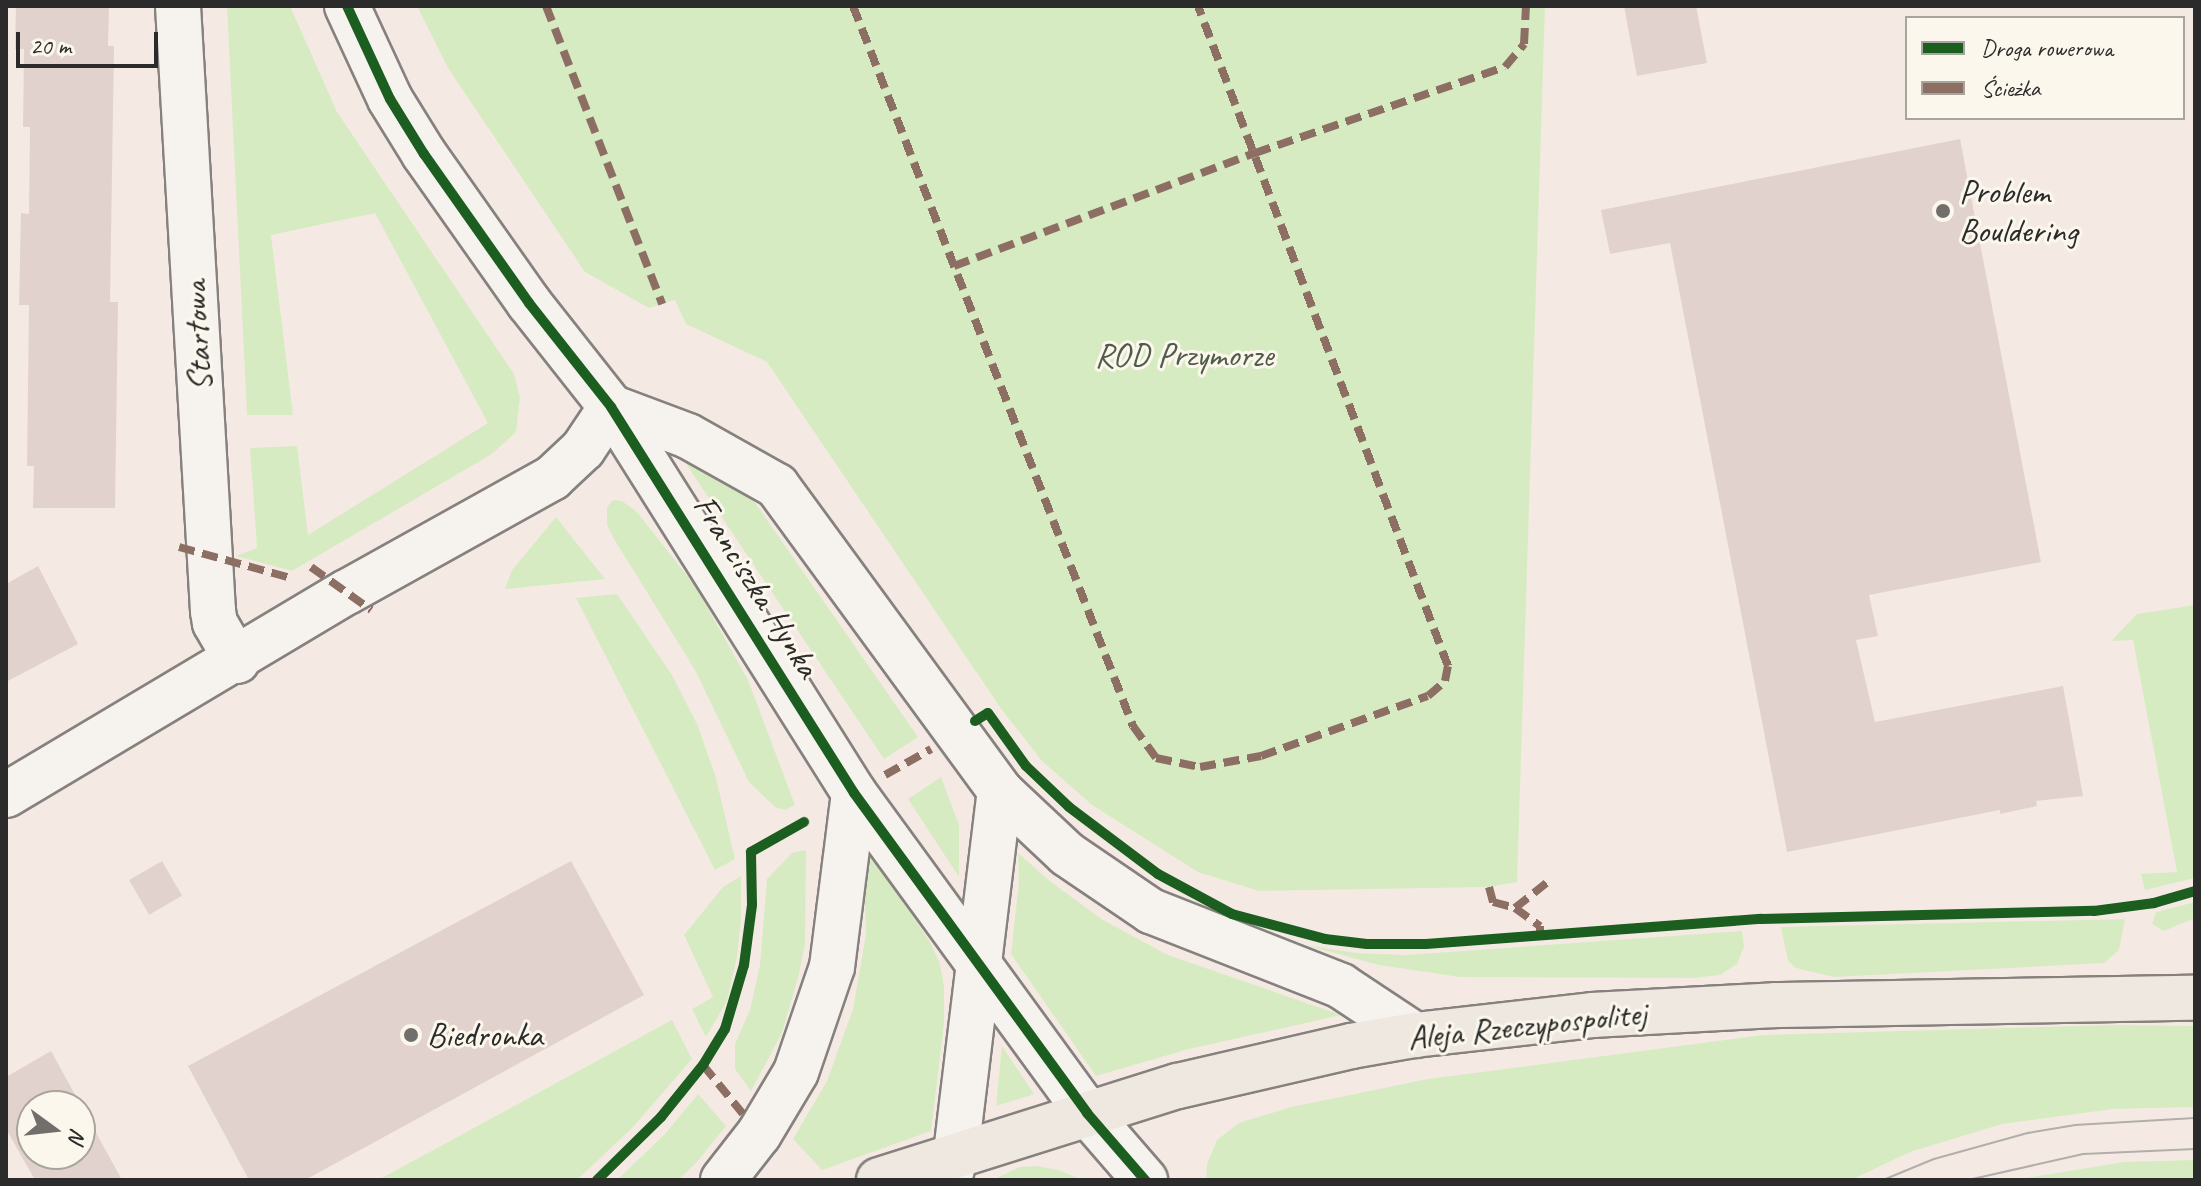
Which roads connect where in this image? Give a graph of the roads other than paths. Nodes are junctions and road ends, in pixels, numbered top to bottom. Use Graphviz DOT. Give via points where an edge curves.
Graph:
graph roads {
  1 [pos="178,6"];
  2 [pos="347,6"];
  3 [pos="611,407"];
  4 [pos="237,661"];
  5 [pos="1000,791"];
  6 [pos="854,793"];
  7 [pos="6,795"];
  8 [pos="980,966"];
  9 [pos="2195,998"];
  10 [pos="1415,1035"];
  11 [pos="1087,1113"];
  12 [pos="953,1166"];
  13 [pos="723,1180"];
  14 [pos="879,1180"];
  15 [pos="1145,1180"];
  1 -- 4 [label="street, Startowa" via="213,611"];
  2 -- 3 [label="street, Franciszka Hynka" via="390,99 424,154 529,303"];
  3 -- 4 [label="street" via="583,449 552,478 347,592"];
  3 -- 5 [label="street, Franciszka Hynka" via="688,436 777,486"];
  3 -- 6 [label="street, Franciszka Hynka"];
  4 -- 7 [label="street"];
  5 -- 8 [label="street"];
  5 -- 10 [label="street, Franciszka Hynka" via="1067,854 1151,911 1341,986"];
  6 -- 8 [label="street, Franciszka Hynka"];
  6 -- 13 [label="street" via="832,967 807,1042 796,1072 759,1134"];
  8 -- 11 [label="street, Franciszka Hynka"];
  8 -- 12 [label="street"];
  9 -- 10 [label="main road, Aleja Rzeczypospolitej" via="1775,1005 1592,1015"];
  10 -- 11 [label="main road, Aleja Rzeczypospolitej" via="1261,1065"];
  11 -- 12 [label="main road, Aleja Rzeczypospolitej"];
  11 -- 15 [label="street, Franciszka Hynka"];
  12 -- 14 [label="main road, Aleja Rzeczypospolitej"];
}
